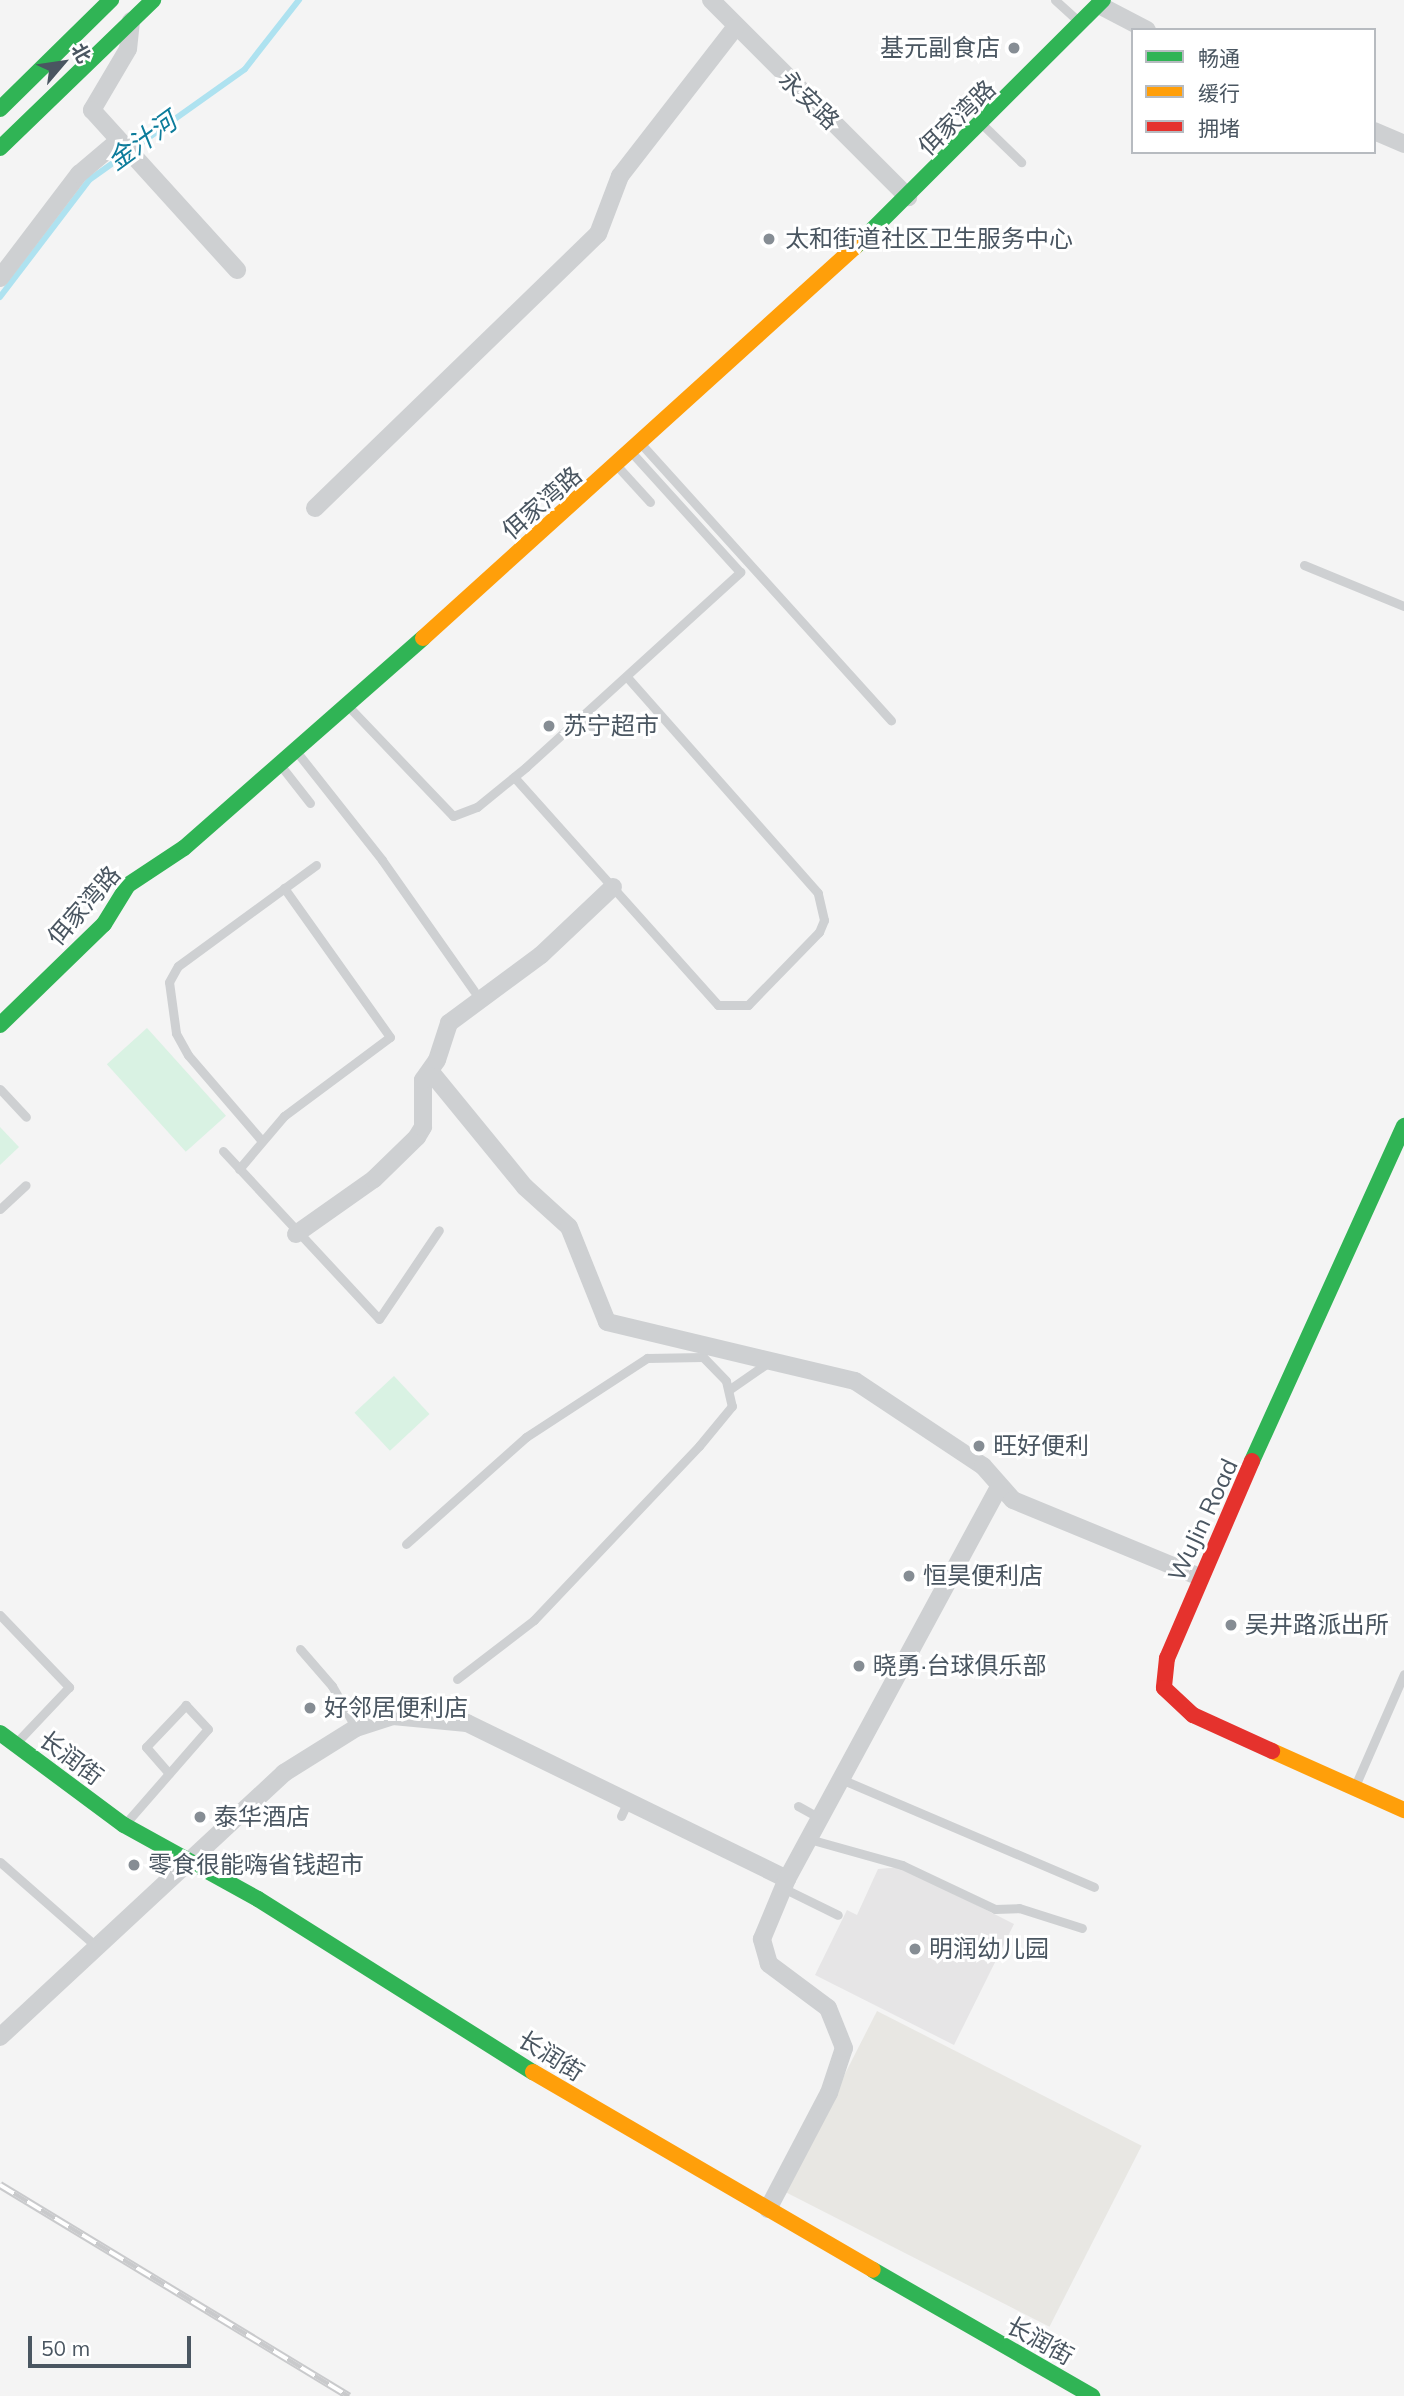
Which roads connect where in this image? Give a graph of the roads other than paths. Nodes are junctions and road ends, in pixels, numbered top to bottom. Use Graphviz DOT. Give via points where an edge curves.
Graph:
graph roads {
  1 [pos="111,0"];
  2 [pos="153,0"];
  3 [pos="711,0"];
  4 [pos="1055,0"];
  5 [pos="1101,3"];
  6 [pos="131,21"];
  7 [pos="1082,24"];
  8 [pos="736,28"];
  9 [pos="1144,28"];
  10 [pos="0,109"];
  11 [pos="982,125"];
  12 [pos="1376,132"];
  13 [pos="118,141"];
  14 [pos="1404,144"];
  15 [pos="0,148"];
  16 [pos="1021,162"];
  17 [pos="908,197"];
  18 [pos="237,270"];
  19 [pos="0,278"];
  20 [pos="637,449"];
  21 [pos="618,467"];
  22 [pos="650,502"];
  23 [pos="315,508"];
  24 [pos="1304,565"];
  25 [pos="1404,606"];
  26 [pos="627,677"];
  27 [pos="346,705"];
  28 [pos="583,716"];
  29 [pos="891,720"];
  30 [pos="593,728"];
  31 [pos="295,750"];
  32 [pos="280,764"];
  33 [pos="514,777"];
  34 [pos="310,803"];
  35 [pos="316,864"];
  36 [pos="613,887"];
  37 [pos="284,888"];
  38 [pos="474,991"];
  39 [pos="0,1025"];
  40 [pos="430,1071"];
  41 [pos="0,1089"];
  42 [pos="26,1117"];
  43 [pos="1404,1126"];
  44 [pos="262,1141"];
  45 [pos="223,1151"];
  46 [pos="239,1169"];
  47 [pos="26,1185"];
  48 [pos="0,1209"];
  49 [pos="439,1230"];
  50 [pos="296,1234"];
  51 [pos="771,1361"];
  52 [pos="730,1389"];
  53 [pos="999,1487"];
  54 [pos="406,1544"];
  55 [pos="1200,1577"];
  56 [pos="0,1615"];
  57 [pos="300,1649"];
  58 [pos="1404,1674"];
  59 [pos="457,1679"];
  60 [pos="356,1728"];
  61 [pos="0,1733"];
  62 [pos="15,1744"];
  63 [pos="169,1773"];
  64 [pos="841,1779"];
  65 [pos="1354,1788"];
  66 [pos="630,1798"];
  67 [pos="797,1806"];
  68 [pos="1404,1810"];
  69 [pos="621,1816"];
  70 [pos="820,1818"];
  71 [pos="124,1825"];
  72 [pos="808,1839"];
  73 [pos="0,1862"];
  74 [pos="189,1863"];
  75 [pos="785,1883"];
  76 [pos="1094,1887"];
  77 [pos="838,1915"];
  78 [pos="1082,1928"];
  79 [pos="96,1946"];
  80 [pos="0,2038"];
  81 [pos="768,2208"];
  82 [pos="1092,2396"];
  1 -- 10 [label="street"];
  2 -- 6 [label="street"];
  3 -- 8 [label="street, 永安路"];
  4 -- 7 [label="lane"];
  5 -- 7 [label="street, 佴家湾路"];
  5 -- 9 [label="street"];
  6 -- 13 [label="street" via="128,49 92,110"];
  6 -- 15 [label="street"];
  7 -- 11 [label="street, 佴家湾路"];
  8 -- 17 [label="street, 永安路"];
  8 -- 23 [label="street" via="620,176 598,234"];
  11 -- 16 [label="lane"];
  11 -- 17 [label="street, 佴家湾路"];
  12 -- 14 [label="street"];
  13 -- 18 [label="street"];
  13 -- 19 [label="street" via="79,174"];
  17 -- 20 [label="street, 佴家湾路"];
  20 -- 21 [label="street, 佴家湾路"];
  20 -- 26 [label="lane" via="740,572"];
  20 -- 29 [label="lane"];
  21 -- 22 [label="lane"];
  21 -- 27 [label="street, 佴家湾路"];
  24 -- 25 [label="lane"];
  26 -- 28 [label="lane"];
  26 -- 36 [label="lane" via="807,876 824,920 819,932 748,1005 727,1009"];
  27 -- 31 [label="street, 佴家湾路"];
  27 -- 33 [label="lane" via="443,812 466,814"];
  28 -- 30 [label="lane"];
  28 -- 33 [label="lane"];
  31 -- 32 [label="street, 佴家湾路"];
  31 -- 38 [label="lane" via="382,860"];
  32 -- 34 [label="lane"];
  32 -- 39 [label="street, 佴家湾路" via="184,848 128,885 104,924"];
  33 -- 36 [label="lane"];
  35 -- 37 [label="lane"];
  36 -- 40 [label="street" via="541,955 458,1013"];
  37 -- 44 [label="lane" via="178,966 169,982 176,1033 188,1055"];
  37 -- 44 [label="lane" via="390,1037"];
  40 -- 50 [label="street" via="423,1080 423,1127 417,1137 374,1179"];
  40 -- 51 [label="street" via="525,1186 569,1227 607,1322"];
  41 -- 42 [label="lane"];
  43 -- 55 [label="street, WuJin Road"];
  44 -- 46 [label="lane"];
  45 -- 46 [label="lane"];
  46 -- 50 [label="lane"];
  47 -- 48 [label="lane"];
  49 -- 50 [label="lane" via="379,1319"];
  51 -- 52 [label="lane"];
  51 -- 53 [label="street" via="855,1381 983,1466"];
  52 -- 54 [label="lane" via="715,1363 703,1357 647,1358 526,1437"];
  52 -- 59 [label="lane" via="728,1412 645,1505 534,1620"];
  53 -- 55 [label="street" via="1013,1500"];
  53 -- 64 [label="street"];
  55 -- 65 [label="street, WuJin Road" via="1167,1658 1164,1688 1173,1702"];
  56 -- 62 [label="lane" via="69,1687"];
  57 -- 60 [label="lane" via="332,1686"];
  58 -- 65 [label="lane"];
  60 -- 66 [label="street" via="393,1716 445,1716"];
  60 -- 74 [label="street" via="284,1773"];
  61 -- 62 [label="street, 长润街"];
  62 -- 71 [label="street, 长润街"];
  63 -- 63 [label="lane" via="208,1729 186,1705 146,1746"];
  63 -- 71 [label="lane"];
  64 -- 70 [label="street"];
  64 -- 76 [label="lane"];
  65 -- 68 [label="street, WuJin Road"];
  66 -- 69 [label="lane"];
  66 -- 75 [label="street"];
  67 -- 70 [label="lane"];
  70 -- 72 [label="street"];
  71 -- 74 [label="street, 长润街"];
  72 -- 75 [label="street"];
  72 -- 78 [label="lane" via="902,1865 995,1909 1020,1908"];
  73 -- 79 [label="lane"];
  74 -- 79 [label="street"];
  74 -- 81 [label="street, 长润街"];
  75 -- 77 [label="lane"];
  75 -- 81 [label="street" via="762,1953 828,2008 844,2048 837,2076"];
  79 -- 80 [label="street"];
  81 -- 82 [label="street, 长润街"];
}
